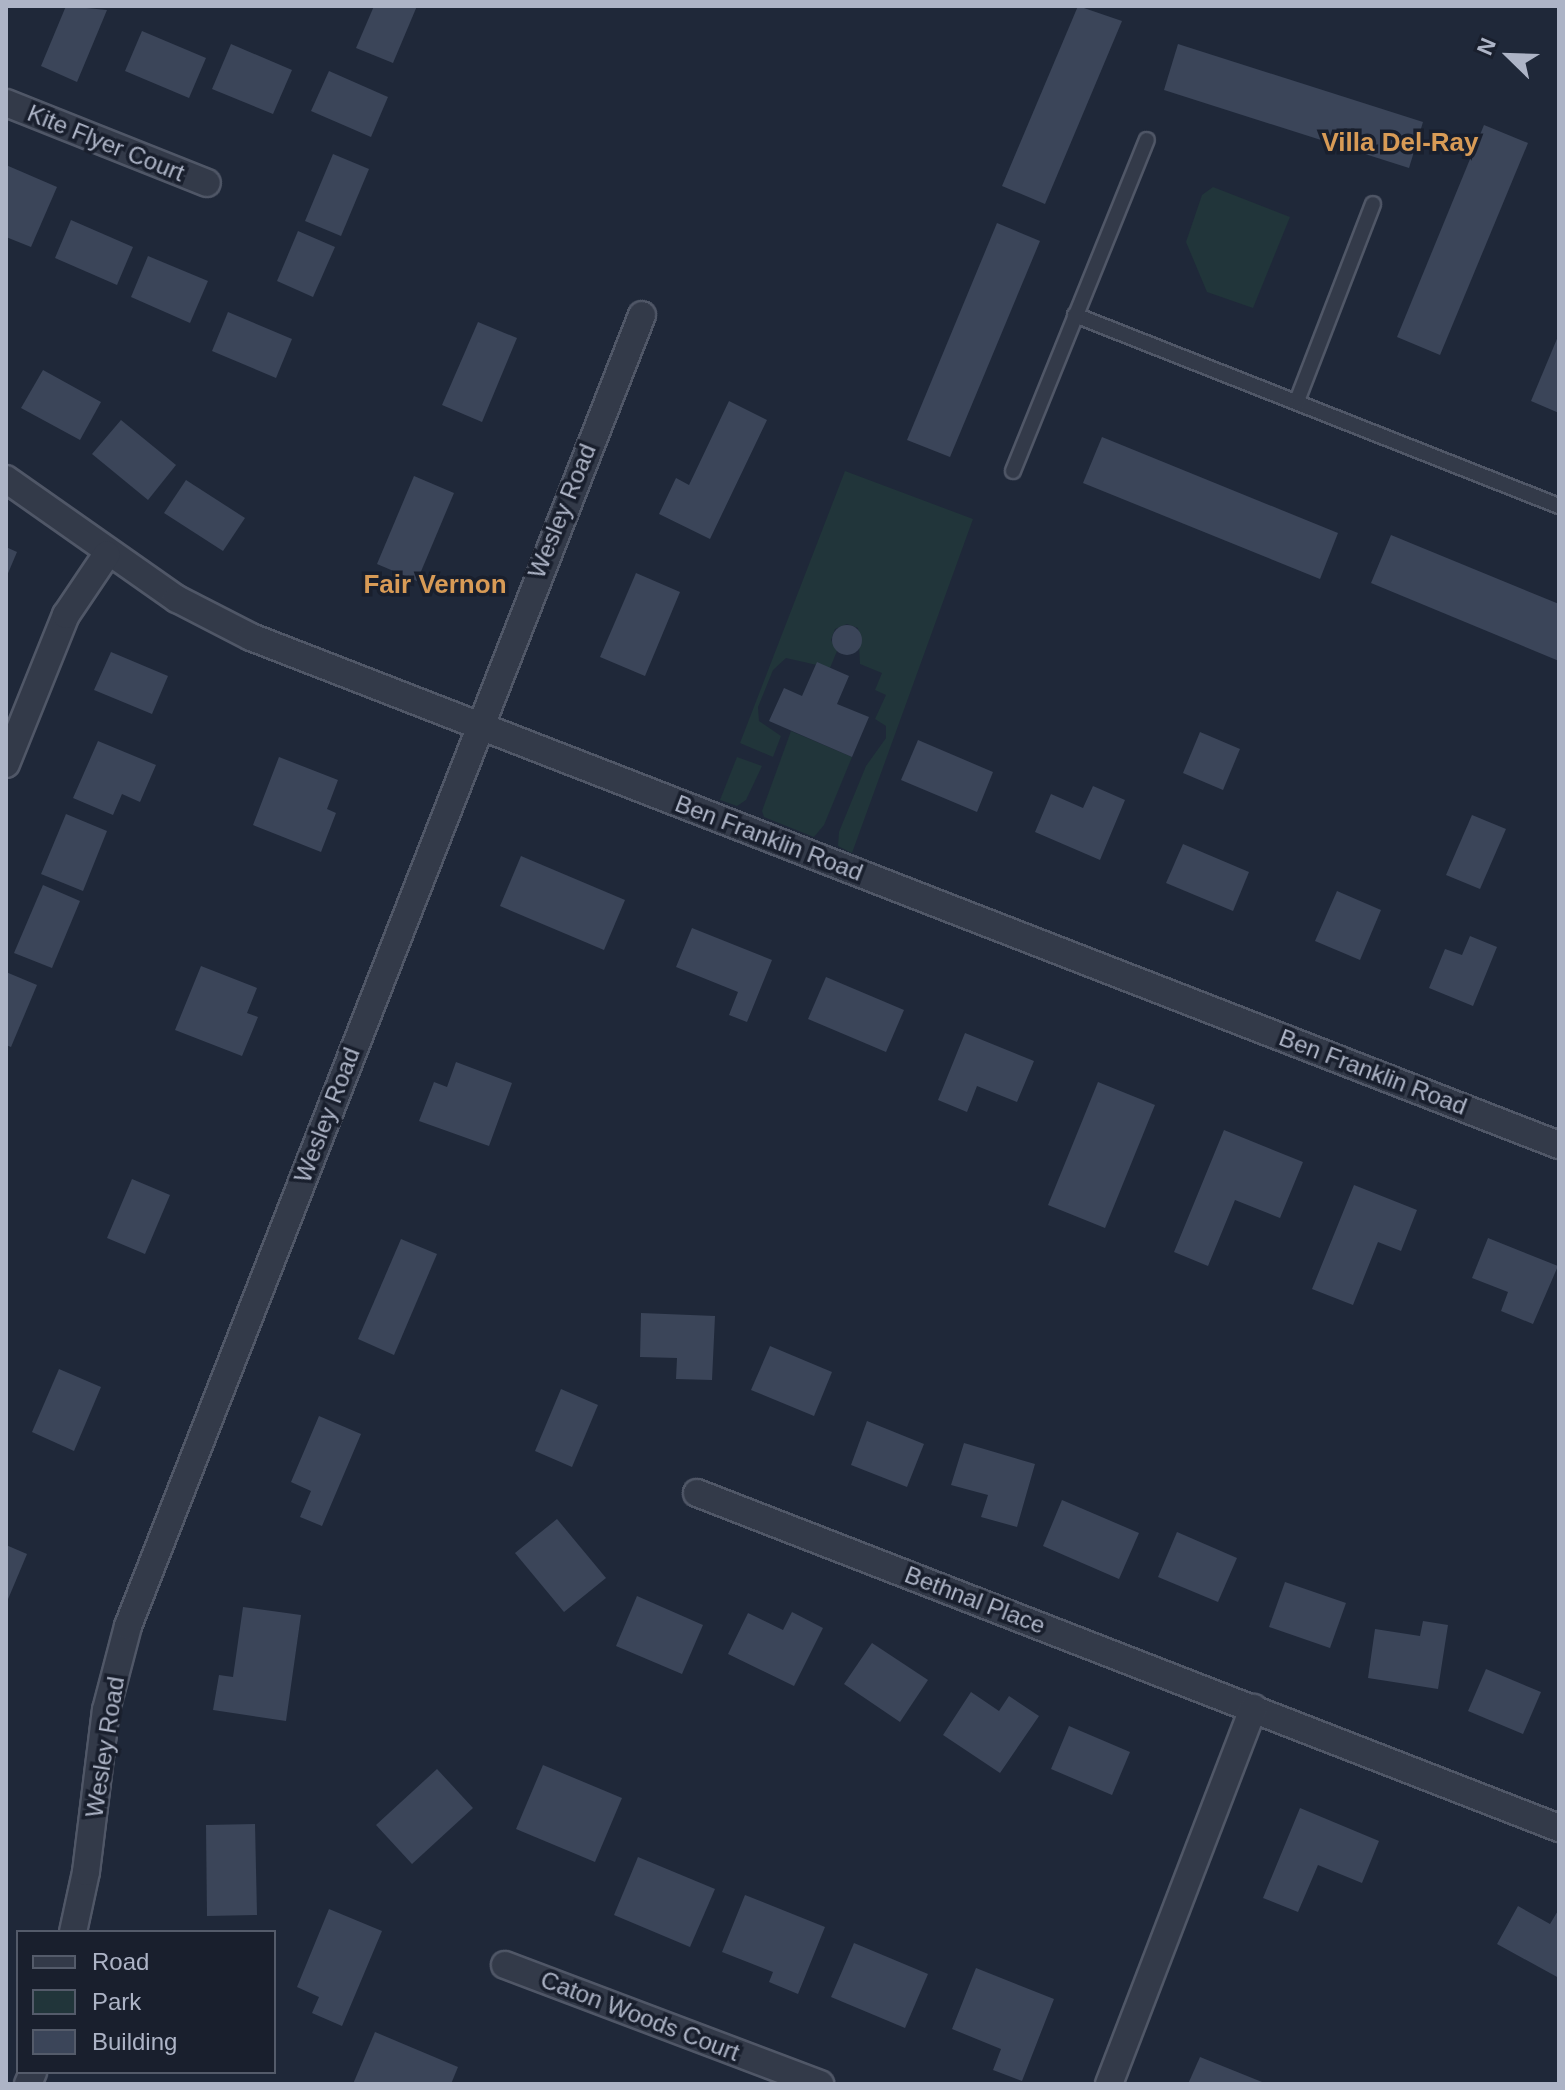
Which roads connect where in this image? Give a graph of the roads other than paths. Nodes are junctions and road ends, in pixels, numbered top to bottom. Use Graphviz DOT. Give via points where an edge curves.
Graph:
graph roads {
  1 [pos="6,103"];
  2 [pos="1147,140"];
  3 [pos="207,183"];
  4 [pos="1373,204"];
  5 [pos="642,315"];
  6 [pos="1075,315"];
  7 [pos="1297,401"];
  8 [pos="1013,471"];
  9 [pos="6,479"];
  10 [pos="1559,506"];
  11 [pos="107,554"];
  12 [pos="478,724"];
  13 [pos="6,764"];
  14 [pos="1559,1145"];
  15 [pos="697,1493"];
  16 [pos="1253,1708"];
  17 [pos="1559,1828"];
  18 [pos="73,1930"];
  19 [pos="505,1965"];
  20 [pos="820,2084"];
  21 [pos="1109,2084"];
  1 -- 3 [label="street, Kite Flyer Court"];
  2 -- 6 [label="lane"];
  4 -- 7 [label="lane"];
  5 -- 12 [label="street, Wesley Road"];
  6 -- 7 [label="lane"];
  6 -- 8 [label="lane"];
  7 -- 10 [label="lane"];
  9 -- 11 [label="street, Ben Franklin Road"];
  11 -- 12 [label="street, Ben Franklin Road" via="177,599 251,637"];
  11 -- 13 [label="street" via="66,615"];
  12 -- 14 [label="street, Ben Franklin Road"];
  12 -- 18 [label="street, Wesley Road" via="128,1626 106,1710"];
  15 -- 16 [label="street, Bethnal Place"];
  16 -- 17 [label="street, Bethnal Place"];
  16 -- 21 [label="street"];
  19 -- 20 [label="street, Caton Woods Court"];
}
